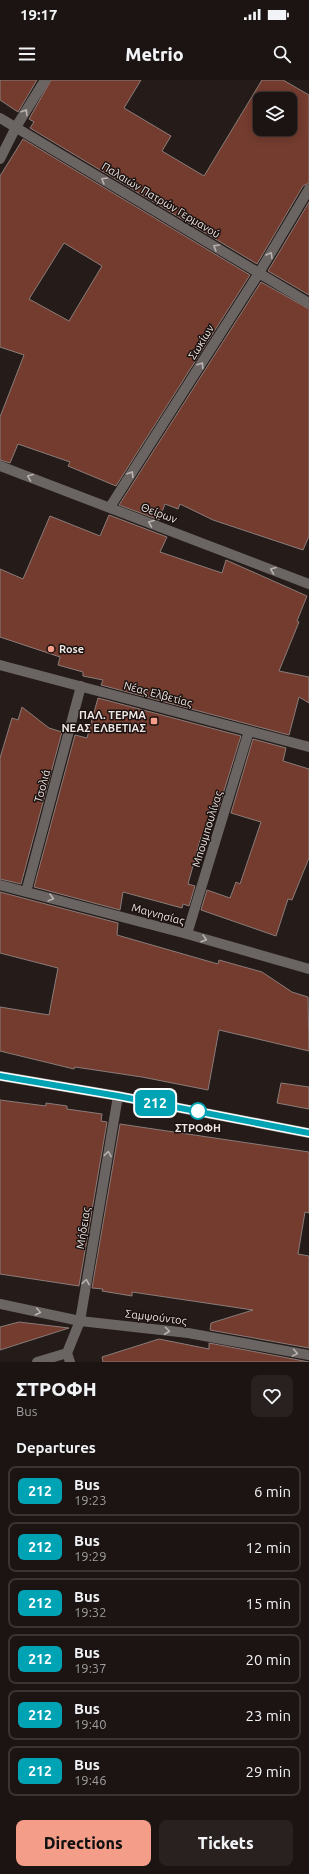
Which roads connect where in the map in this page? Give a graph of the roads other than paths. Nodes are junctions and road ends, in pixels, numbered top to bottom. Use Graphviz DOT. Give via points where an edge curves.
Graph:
graph roads {
  1 [pos="45,80"];
  2 [pos="0,118"];
  3 [pos="16,127"];
  4 [pos="0,159"];
  5 [pos="309,189"];
  6 [pos="259,273"];
  7 [pos="309,303"];
  8 [pos="0,466"];
  9 [pos="110,507"];
  10 [pos="309,584"];
  11 [pos="0,665"];
  12 [pos="81,686"];
  13 [pos="249,731"];
  14 [pos="309,747"];
  15 [pos="0,886"];
  16 [pos="26,892"];
  17 [pos="187,934"];
  18 [pos="309,968"];
  19 [pos="0,1076"];
  20 [pos="118,1096"];
  21 [pos="309,1132"];
  22 [pos="0,1304"];
  23 [pos="80,1321"];
  24 [pos="309,1355"];
  25 [pos="68,1358"];
  26 [pos="37,1362"];
  3 -- 1 [label="street, one-way"];
  2 -- 3 [label="street, Παλαιών Πατρών Γερμανού"];
  3 -- 4 [label="street"];
  6 -- 3 [label="street, Παλαιών Πατρών Γερμανού, one-way"];
  6 -- 5 [label="street, Σωκίων, one-way"];
  6 -- 7 [label="street, Παλαιών Πατρών Γερμανού"];
  9 -- 6 [label="street, Σωκίων, one-way"];
  9 -- 8 [label="street, Θείρων, one-way"];
  10 -- 9 [label="street, Θείρων, one-way"];
  11 -- 12 [label="street, Νέας Ελβετίας"];
  12 -- 13 [label="street, Νέας Ελβετίας"];
  12 -- 16 [label="street, Τσολιά"];
  13 -- 14 [label="street, Νέας Ελβετίας"];
  13 -- 17 [label="street, Μπουμπουλίνας"];
  15 -- 16 [label="street, Μαγνησίας"];
  16 -- 17 [label="street, Μαγνησίας, one-way"];
  17 -- 18 [label="street, Μαγνησίας, one-way"];
  19 -- 20 [label="street"];
  20 -- 21 [label="street"];
  23 -- 20 [label="street, Μήδειας, one-way"];
  22 -- 23 [label="street, Σαμψούντος, one-way"];
  23 -- 24 [label="street, Σαμψούντος, one-way" via="188,1333"];
  23 -- 25 [label="street, Μήδειας"];
  25 -- 26 [label="street"];
}
